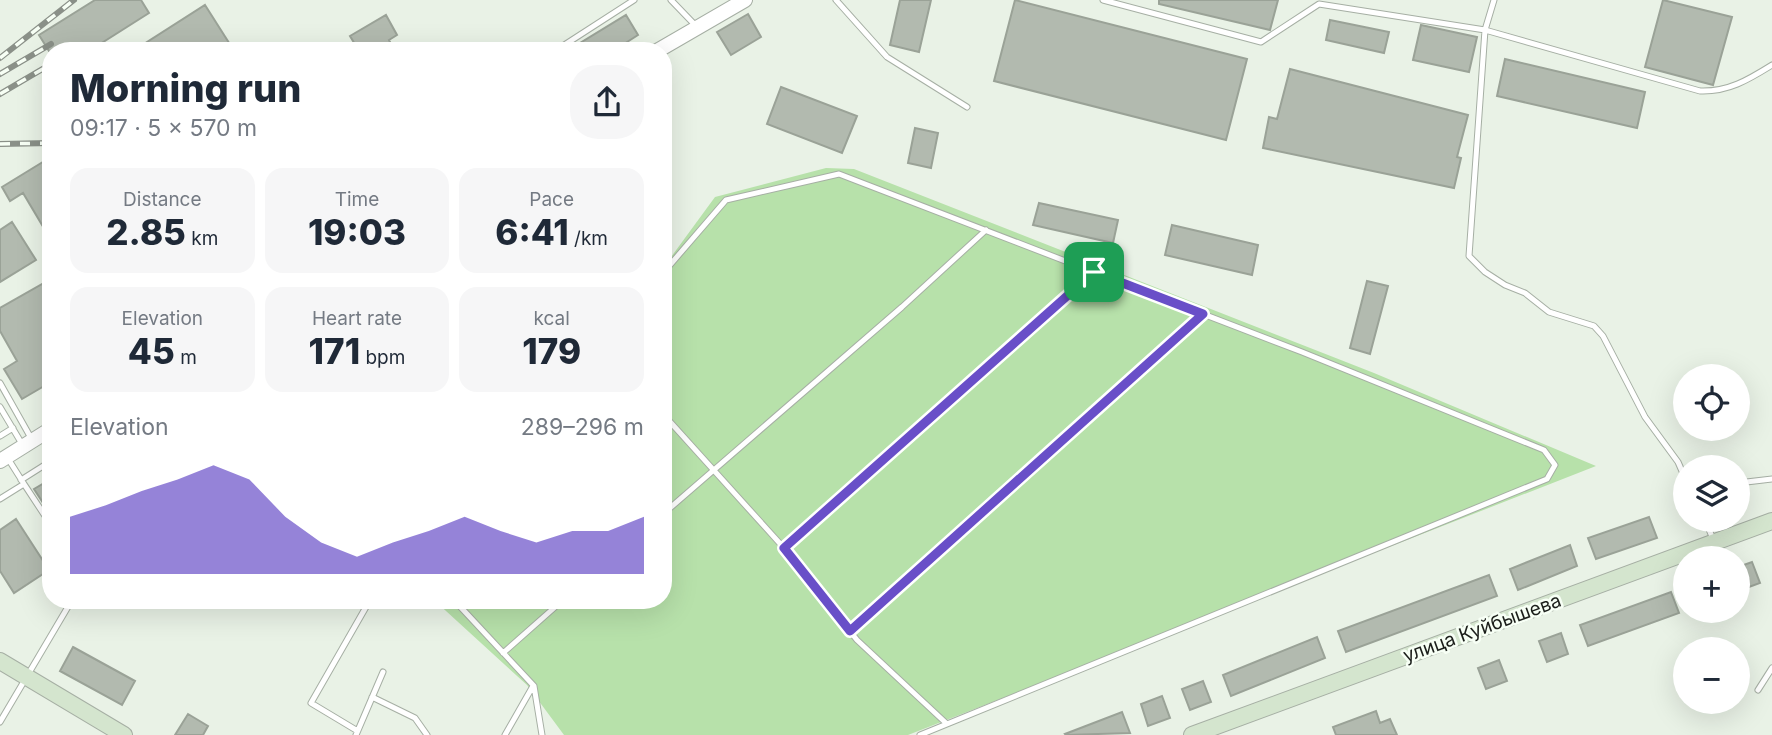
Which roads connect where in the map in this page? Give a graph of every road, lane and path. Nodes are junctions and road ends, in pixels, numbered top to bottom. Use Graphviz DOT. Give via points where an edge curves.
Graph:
graph roads {
  1 [pos="634,0"];
  2 [pos="671,0"];
  3 [pos="745,0"];
  4 [pos="836,0"];
  5 [pos="1103,0"];
  6 [pos="1494,0"];
  7 [pos="626,2"];
  8 [pos="1319,2"];
  9 [pos="696,26"];
  10 [pos="1485,30"];
  11 [pos="568,42"];
  12 [pos="671,42"];
  13 [pos="1772,65"];
  14 [pos="967,107"];
  15 [pos="986,230"];
  16 [pos="672,263"];
  17 [pos="1094,272"];
  18 [pos="1203,314"];
  19 [pos="0,383"];
  20 [pos="0,407"];
  21 [pos="672,424"];
  22 [pos="13,428"];
  23 [pos="42,435"];
  24 [pos="0,436"];
  25 [pos="28,444"];
  26 [pos="1673,455"];
  27 [pos="3,459"];
  28 [pos="42,468"];
  29 [pos="714,470"];
  30 [pos="1772,479"];
  31 [pos="23,482"];
  32 [pos="1750,482"];
  33 [pos="0,499"];
  34 [pos="672,506"];
  35 [pos="42,511"];
  36 [pos="1772,521"];
  37 [pos="1710,532"];
  38 [pos="1715,542"];
  39 [pos="784,548"];
  40 [pos="67,609"];
  41 [pos="365,609"];
  42 [pos="462,609"];
  43 [pos="553,609"];
  44 [pos="850,631"];
  45 [pos="503,653"];
  46 [pos="0,661"];
  47 [pos="1772,668"];
  48 [pos="383,672"];
  49 [pos="27,677"];
  50 [pos="534,686"];
  51 [pos="1758,690"];
  52 [pos="372,697"];
  53 [pos="0,722"];
  54 [pos="947,724"];
  55 [pos="356,733"];
  56 [pos="124,735"];
  57 [pos="427,735"];
  58 [pos="505,735"];
  59 [pos="542,735"];
  60 [pos="919,735"];
  61 [pos="1192,735"];
  1 -- 7 [label="lane"];
  2 -- 9 [label="lane"];
  3 -- 9 [label="street"];
  4 -- 14 [label="lane" via="887,57"];
  5 -- 8 [label="lane" via="1261,42"];
  6 -- 10 [label="lane"];
  7 -- 11 [label="lane"];
  8 -- 10 [label="lane"];
  9 -- 12 [label="street"];
  10 -- 13 [label="lane" via="1699,91 1719,92"];
  10 -- 26 [label="lane" via="1469,256 1485,272 1549,312 1594,326 1645,417"];
  15 -- 16 [label="lane" via="839,174 726,200"];
  15 -- 17 [label="lane"];
  15 -- 29 [label="lane"];
  17 -- 18 [label="lane"];
  17 -- 39 [label="lane"];
  18 -- 44 [label="lane"];
  18 -- 54 [label="lane" via="1544,450 1555,465 1546,479"];
  19 -- 25 [label="lane"];
  20 -- 22 [label="lane"];
  21 -- 29 [label="lane"];
  22 -- 24 [label="lane"];
  22 -- 25 [label="lane"];
  23 -- 25 [label="street"];
  25 -- 27 [label="street"];
  27 -- 31 [label="lane"];
  28 -- 31 [label="lane"];
  29 -- 34 [label="lane"];
  29 -- 39 [label="lane"];
  30 -- 32 [label="lane"];
  31 -- 33 [label="lane"];
  31 -- 35 [label="lane"];
  36 -- 38 [label="main road, улица Куйбышева"];
  37 -- 38 [label="lane"];
  38 -- 61 [label="main road, улица Куйбышева"];
  39 -- 44 [label="lane"];
  40 -- 49 [label="lane"];
  41 -- 55 [label="lane" via="311,703"];
  42 -- 45 [label="lane"];
  43 -- 45 [label="lane"];
  44 -- 54 [label="lane"];
  45 -- 50 [label="lane"];
  46 -- 49 [label="main road"];
  47 -- 51 [label="lane"];
  48 -- 52 [label="lane"];
  49 -- 53 [label="lane"];
  49 -- 56 [label="main road"];
  50 -- 58 [label="lane"];
  50 -- 59 [label="lane"];
  52 -- 55 [label="lane"];
  52 -- 57 [label="lane" via="415,718"];
  54 -- 60 [label="lane"];
}
